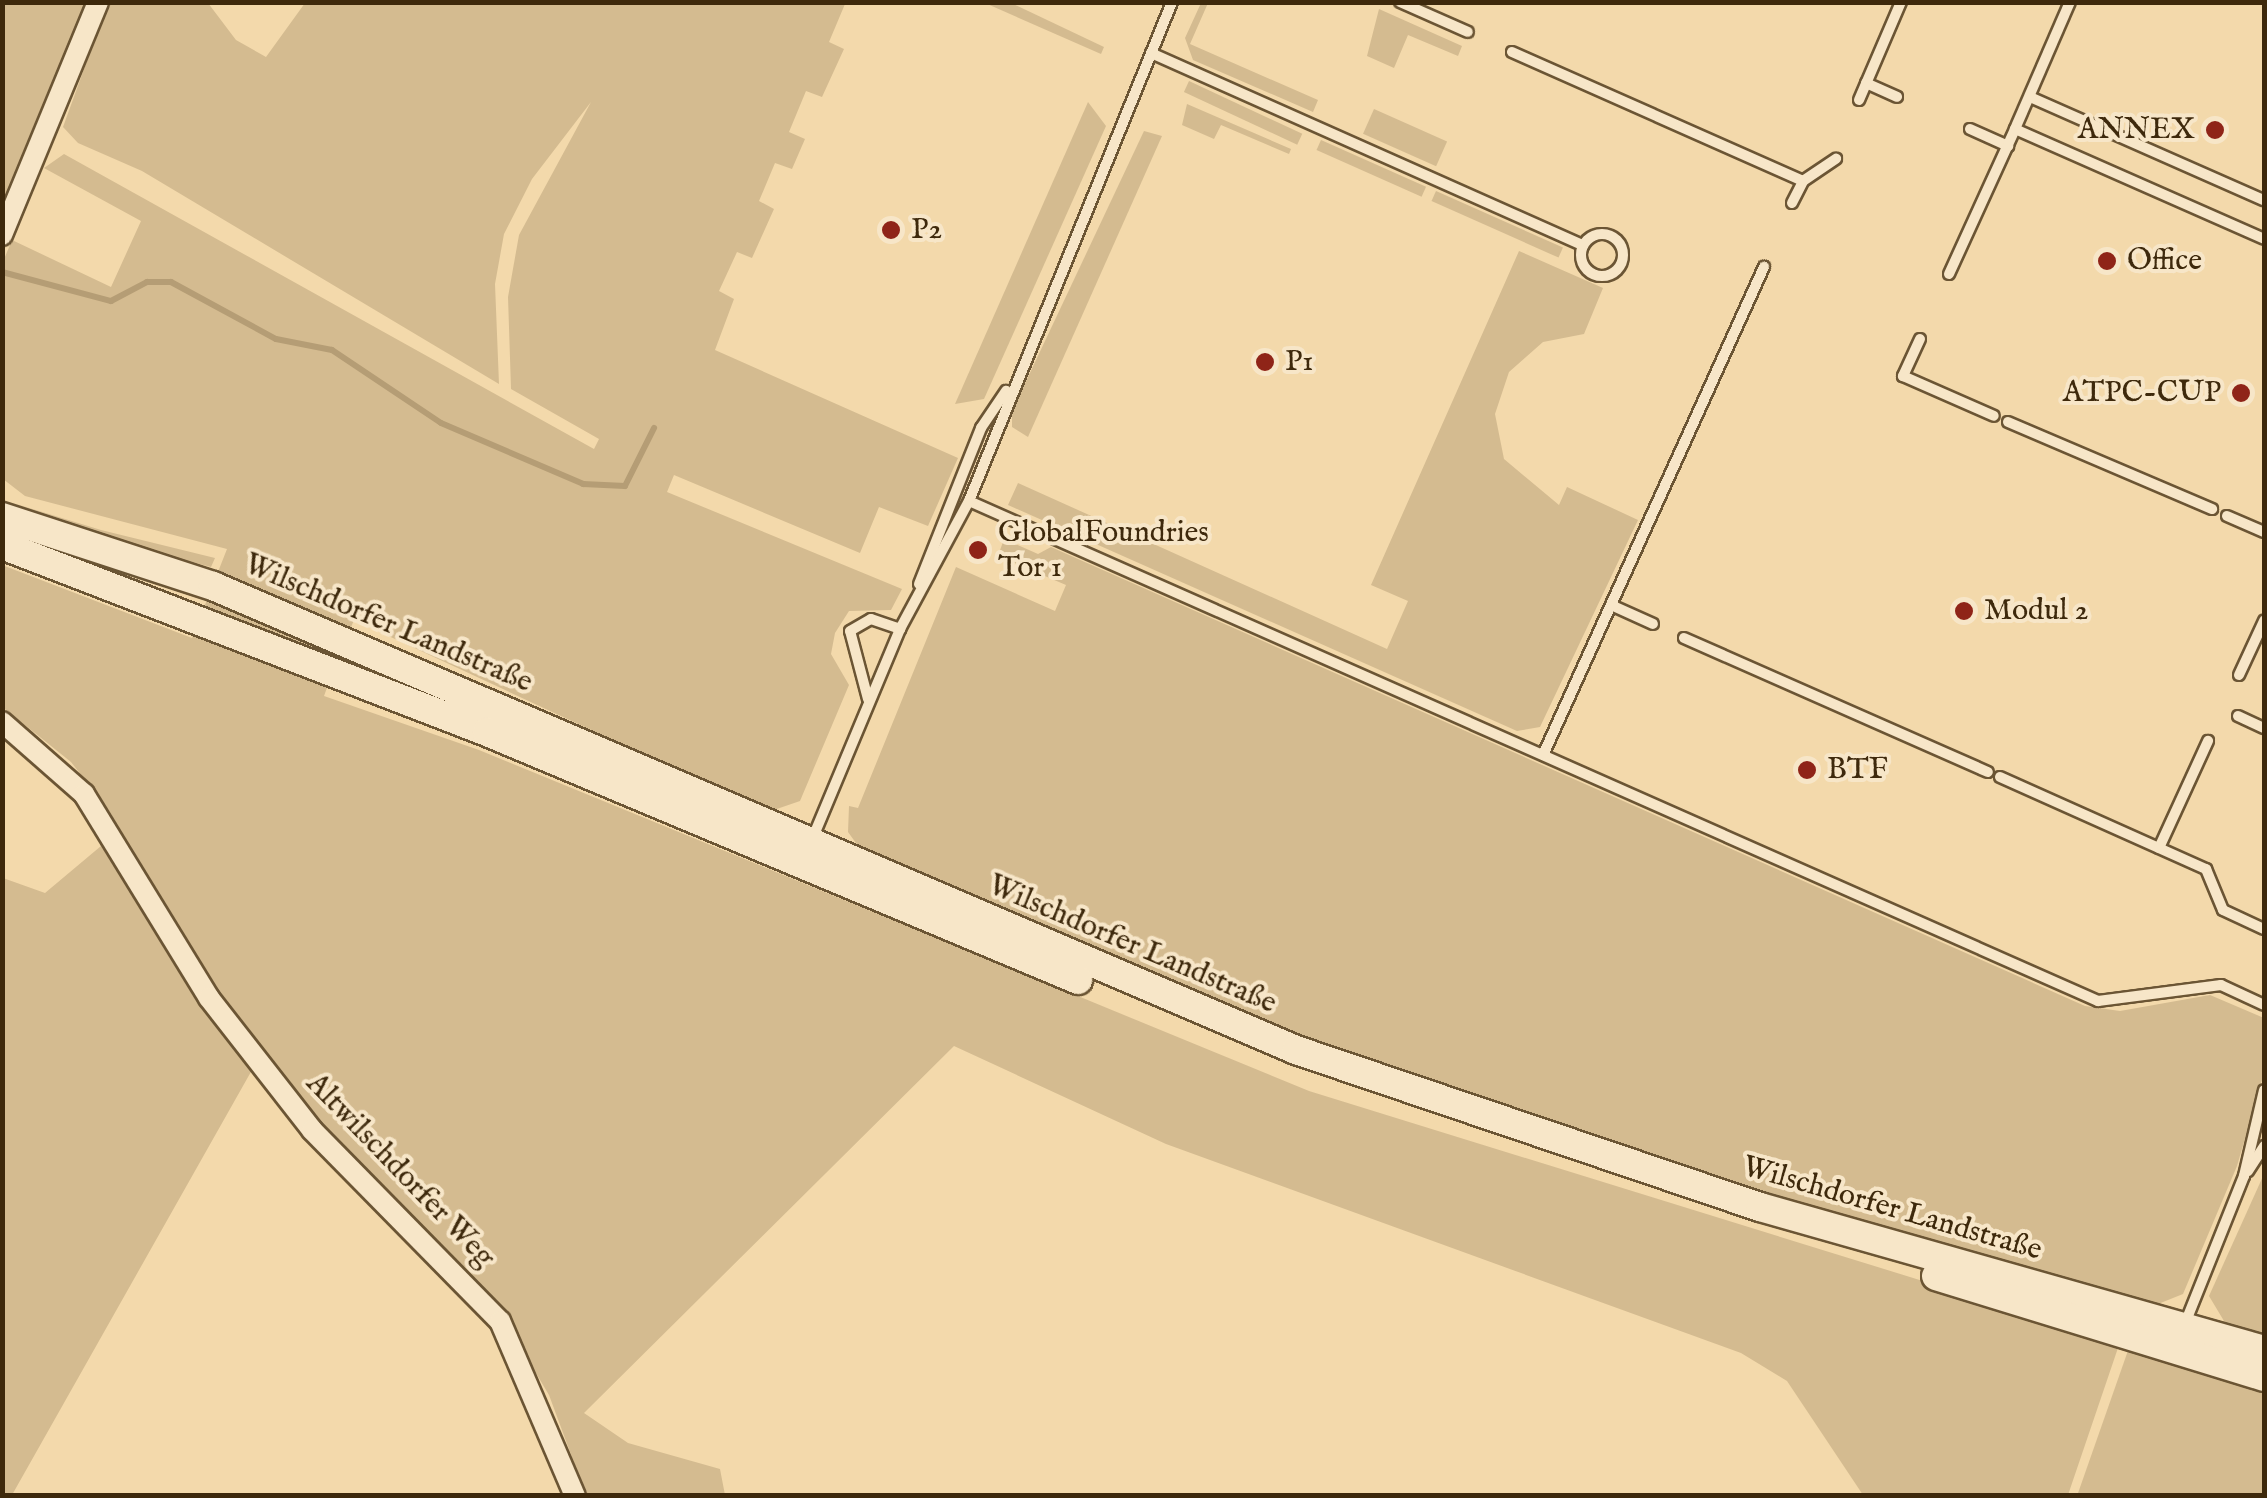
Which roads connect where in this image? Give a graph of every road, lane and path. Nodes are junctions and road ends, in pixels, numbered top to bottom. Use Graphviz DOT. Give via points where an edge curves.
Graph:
graph roads {
  1 [pos="98,2"];
  2 [pos="1400,2"];
  3 [pos="1901,2"];
  4 [pos="2070,2"];
  5 [pos="1170,3"];
  6 [pos="1468,32"];
  7 [pos="1150,52"];
  8 [pos="1512,52"];
  9 [pos="1866,84"];
  10 [pos="1896,97"];
  11 [pos="2030,97"];
  12 [pos="1859,100"];
  13 [pos="1970,129"];
  14 [pos="2015,129"];
  15 [pos="2008,146"];
  16 [pos="1836,159"];
  17 [pos="1803,180"];
  18 [pos="2264,200"];
  19 [pos="1792,203"];
  20 [pos="2,235"];
  21 [pos="2264,239"];
  22 [pos="1582,245"];
  23 [pos="1764,267"];
  24 [pos="1949,274"];
  25 [pos="1920,339"];
  26 [pos="1012,382"];
  27 [pos="1994,416"];
  28 [pos="2008,422"];
  29 [pos="969,501"];
  30 [pos="2212,509"];
  31 [pos="2227,516"];
  32 [pos="2,518"];
  33 [pos="2264,532"];
  34 [pos="2,545"];
  35 [pos="916,592"];
  36 [pos="1611,605"];
  37 [pos="2264,621"];
  38 [pos="1653,624"];
  39 [pos="900,629"];
  40 [pos="1684,638"];
  41 [pos="2240,675"];
  42 [pos="869,701"];
  43 [pos="2238,716"];
  44 [pos="2,722"];
  45 [pos="2264,728"];
  46 [pos="2208,740"];
  47 [pos="1543,755"];
  48 [pos="2159,848"];
  49 [pos="806,854"];
  50 [pos="2264,929"];
  51 [pos="2264,1005"];
  52 [pos="2264,1090"];
  53 [pos="2264,1146"];
  54 [pos="2244,1176"];
  55 [pos="2180,1338"];
  56 [pos="2264,1350"];
  57 [pos="2264,1377"];
  58 [pos="575,1496"];
  1 -- 20 [label="street"];
  2 -- 6 [label="lane"];
  3 -- 9 [label="lane"];
  4 -- 11 [label="lane"];
  5 -- 7 [label="lane"];
  7 -- 22 [label="lane"];
  7 -- 26 [label="lane"];
  8 -- 17 [label="lane"];
  9 -- 10 [label="lane"];
  9 -- 12 [label="lane"];
  11 -- 14 [label="lane"];
  11 -- 18 [label="lane"];
  13 -- 15 [label="lane"];
  14 -- 15 [label="lane"];
  14 -- 21 [label="lane"];
  15 -- 24 [label="lane"];
  16 -- 17 [label="lane"];
  17 -- 19 [label="lane"];
  22 -- 22 [label="lane" via="1592,275 1622,262 1607,235"];
  23 -- 36 [label="lane"];
  25 -- 27 [label="lane" via="1902,376"];
  26 -- 29 [label="lane"];
  26 -- 35 [label="lane" via="981,428"];
  28 -- 30 [label="lane"];
  29 -- 35 [label="lane"];
  29 -- 47 [label="lane"];
  31 -- 33 [label="lane"];
  32 -- 49 [label="main road, Wilschdorfer Landstraße" via="213,586"];
  34 -- 49 [label="main road, Wilschdorfer Landstraße"];
  35 -- 39 [label="lane"];
  36 -- 38 [label="lane"];
  36 -- 47 [label="lane"];
  37 -- 41 [label="lane"];
  39 -- 42 [label="lane"];
  39 -- 42 [label="lane" via="871,619 850,631"];
  40 -- 48 [label="lane"];
  42 -- 49 [label="lane"];
  43 -- 45 [label="lane"];
  44 -- 58 [label="street, Altwilschdorfer Weg" via="84,794 210,998 312,1130 500,1321"];
  46 -- 48 [label="lane"];
  47 -- 51 [label="lane" via="2098,1000 2221,985"];
  48 -- 50 [label="lane" via="2206,868 2223,910"];
  49 -- 55 [label="main road, Wilschdorfer Landstraße" via="1444,1104"];
  52 -- 54 [label="lane"];
  53 -- 54 [label="lane"];
  54 -- 55 [label="lane"];
  55 -- 56 [label="main road, Wilschdorfer Landstraße"];
  55 -- 57 [label="main road, Wilschdorfer Landstraße"];
}
